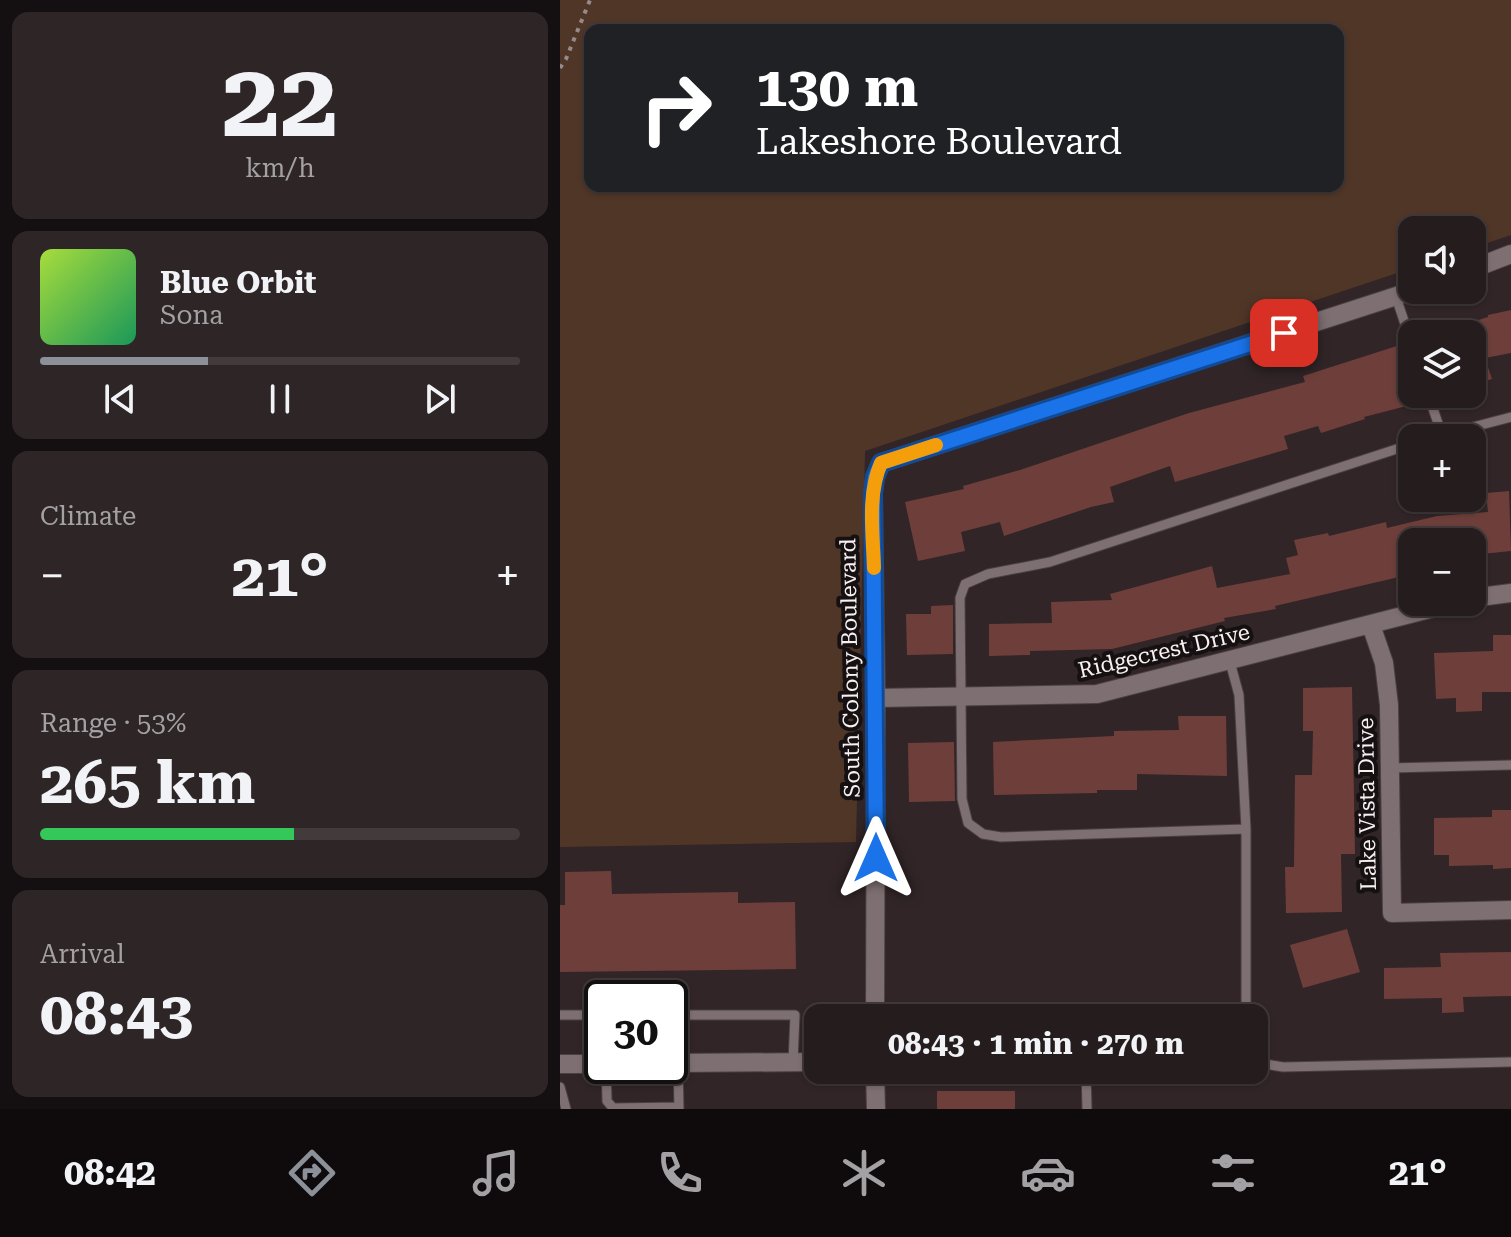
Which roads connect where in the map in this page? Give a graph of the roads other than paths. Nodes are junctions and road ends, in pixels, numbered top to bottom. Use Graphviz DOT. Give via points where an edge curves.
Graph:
graph roads {
  1 [pos="1511,254"];
  2 [pos="1486,264"];
  3 [pos="1396,297"];
  4 [pos="1404,320"];
  5 [pos="1511,417"];
  6 [pos="1483,424"];
  7 [pos="1398,449"];
  8 [pos="1511,593"];
  9 [pos="1486,596"];
  10 [pos="1405,616"];
  11 [pos="1371,625"];
  12 [pos="1230,662"];
  13 [pos="960,696"];
  14 [pos="876,698"];
  15 [pos="1511,765"];
  16 [pos="1390,768"];
  17 [pos="1246,829"];
  18 [pos="1511,910"];
  19 [pos="875,1004"];
  20 [pos="1246,1004"];
  21 [pos="560,1015"];
  22 [pos="584,1015"];
  23 [pos="688,1015"];
  24 [pos="793,1062"];
  25 [pos="804,1062"];
  26 [pos="1511,1062"];
  27 [pos="688,1063"];
  28 [pos="560,1064"];
  29 [pos="1268,1064"];
  30 [pos="584,1065"];
  31 [pos="606,1084"];
  32 [pos="676,1084"];
  33 [pos="875,1084"];
  34 [pos="1086,1084"];
  35 [pos="560,1087"];
  36 [pos="679,1108"];
  37 [pos="566,1109"];
  38 [pos="876,1109"];
  39 [pos="1087,1109"];
  1 -- 2 [label="street"];
  3 -- 4 [label="lane"];
  3 -- 14 [label="street, South Colony Boulevard" via="881,463 873,493"];
  5 -- 6 [label="lane"];
  7 -- 13 [label="lane" via="1050,562 965,584 960,598"];
  8 -- 9 [label="street"];
  10 -- 11 [label="street, Ridgecrest Drive"];
  11 -- 12 [label="street, Ridgecrest Drive"];
  11 -- 16 [label="street, Lake Vista Drive" via="1386,677"];
  12 -- 13 [label="street, Ridgecrest Drive" via="1097,694"];
  12 -- 17 [label="lane" via="1239,695"];
  13 -- 14 [label="street, Ridgecrest Drive"];
  13 -- 17 [label="lane" via="962,799 968,823 983,834"];
  14 -- 19 [label="street, South Colony Boulevard"];
  15 -- 16 [label="lane"];
  16 -- 18 [label="street, Lake Vista Drive" via="1392,913"];
  17 -- 20 [label="lane"];
  21 -- 22 [label="lane"];
  23 -- 24 [label="lane" via="795,1015"];
  24 -- 25 [label="street"];
  24 -- 27 [label="street"];
  26 -- 29 [label="lane"];
  28 -- 30 [label="street"];
  31 -- 36 [label="lane" via="610,1107"];
  32 -- 36 [label="lane"];
  33 -- 38 [label="street"];
  34 -- 39 [label="lane"];
  35 -- 37 [label="lane"];
}
